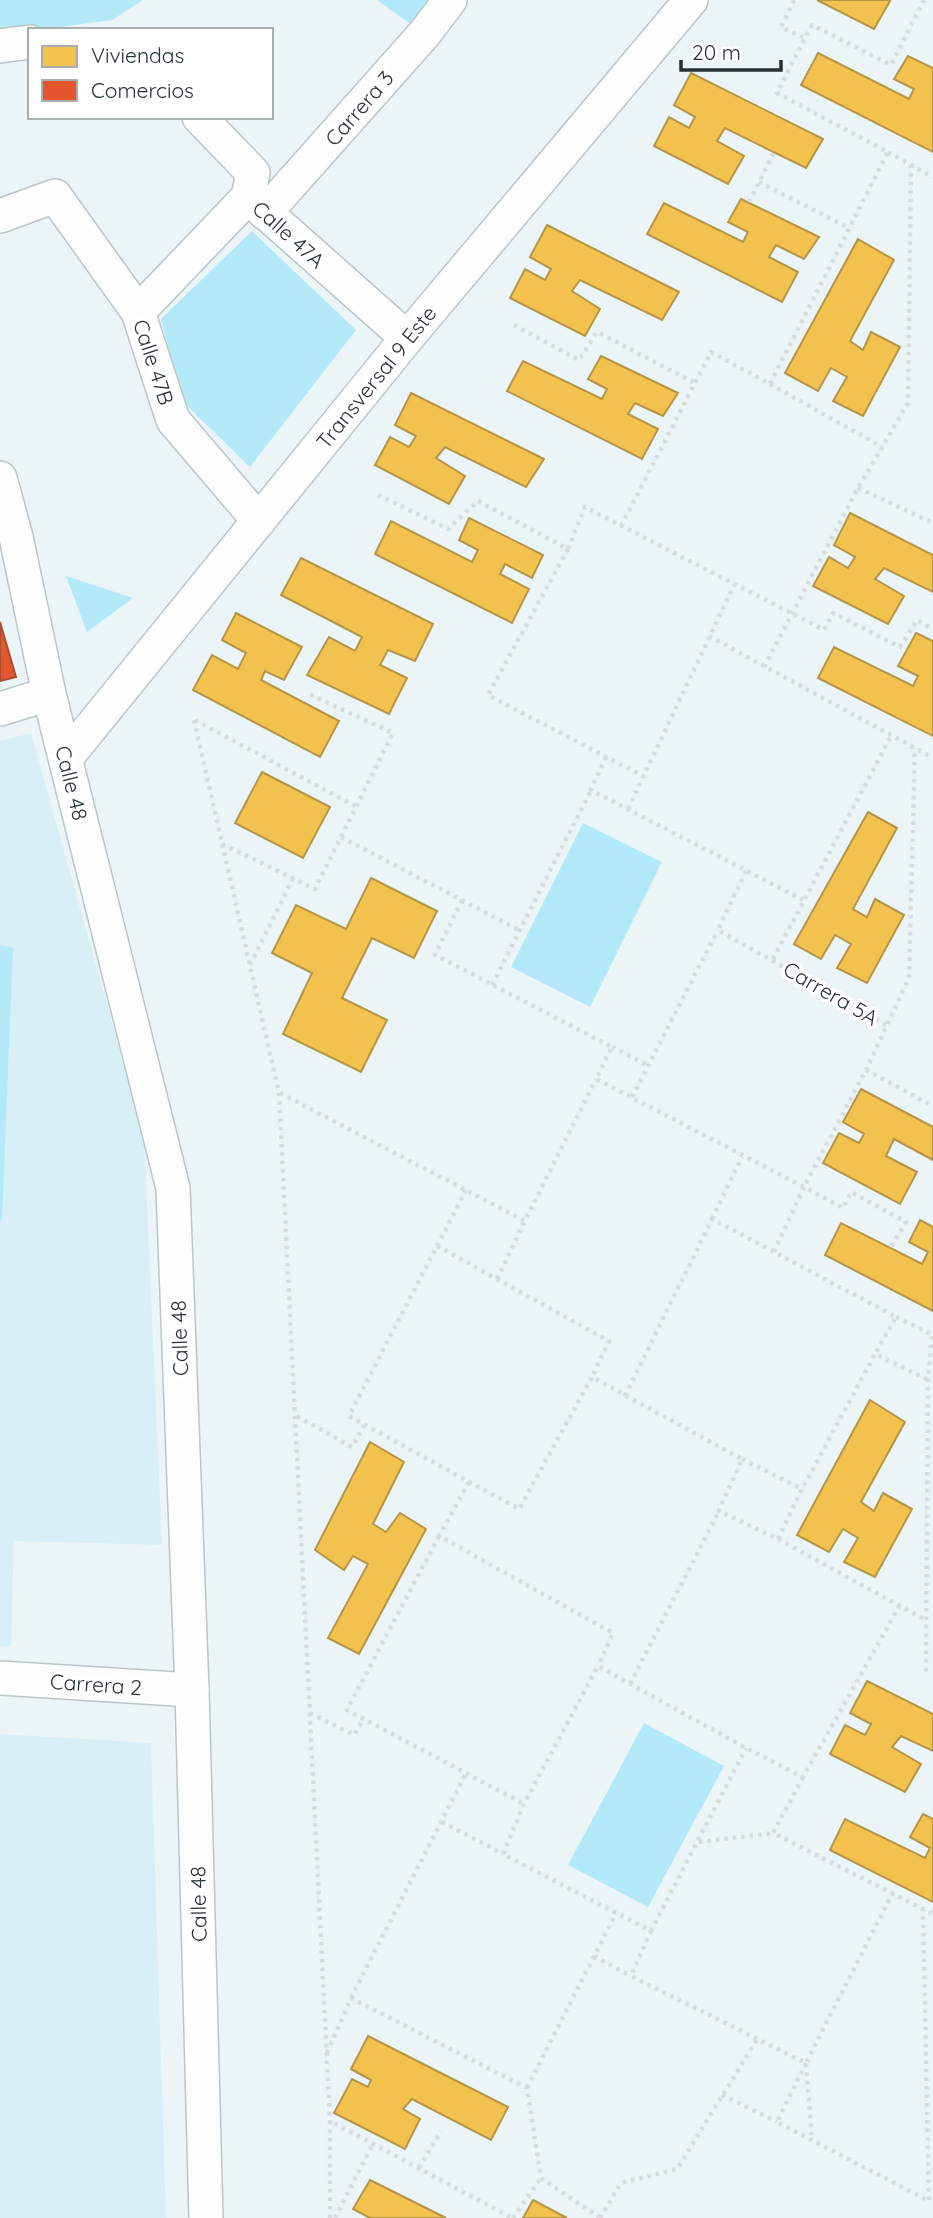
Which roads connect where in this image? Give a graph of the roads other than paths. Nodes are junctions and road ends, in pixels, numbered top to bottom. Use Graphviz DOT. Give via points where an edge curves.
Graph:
graph roads {
  1 [pos="450,0"];
  2 [pos="691,0"];
  3 [pos="28,42"];
  4 [pos="0,46"];
  5 [pos="201,119"];
  6 [pos="257,205"];
  7 [pos="0,216"];
  8 [pos="138,312"];
  9 [pos="407,338"];
  10 [pos="0,478"];
  11 [pos="259,522"];
  12 [pos="49,694"];
  13 [pos="0,709"];
  14 [pos="66,758"];
  15 [pos="0,1678"];
  16 [pos="192,1689"];
  17 [pos="206,2218"];
  1 -- 6 [label="street, Carrera 3" via="425,33"];
  2 -- 9 [label="street, Transversal 9 Este"];
  3 -- 4 [label="street"];
  5 -- 6 [label="street, Calle 47A" via="253,173"];
  6 -- 8 [label="street, Carrera 3"];
  6 -- 9 [label="street, Calle 47A"];
  7 -- 8 [label="street, Calle 47B" via="55,196"];
  8 -- 11 [label="street, Calle 47B" via="173,420"];
  9 -- 11 [label="street, Transversal 9 Este"];
  10 -- 12 [label="street, Calle 48"];
  11 -- 14 [label="street, Transversal 9 Este"];
  12 -- 13 [label="street"];
  12 -- 14 [label="street, Calle 48"];
  14 -- 16 [label="street, Calle 48" via="173,1188"];
  15 -- 16 [label="street, Carrera 2"];
  16 -- 17 [label="street, Calle 48"];
}
